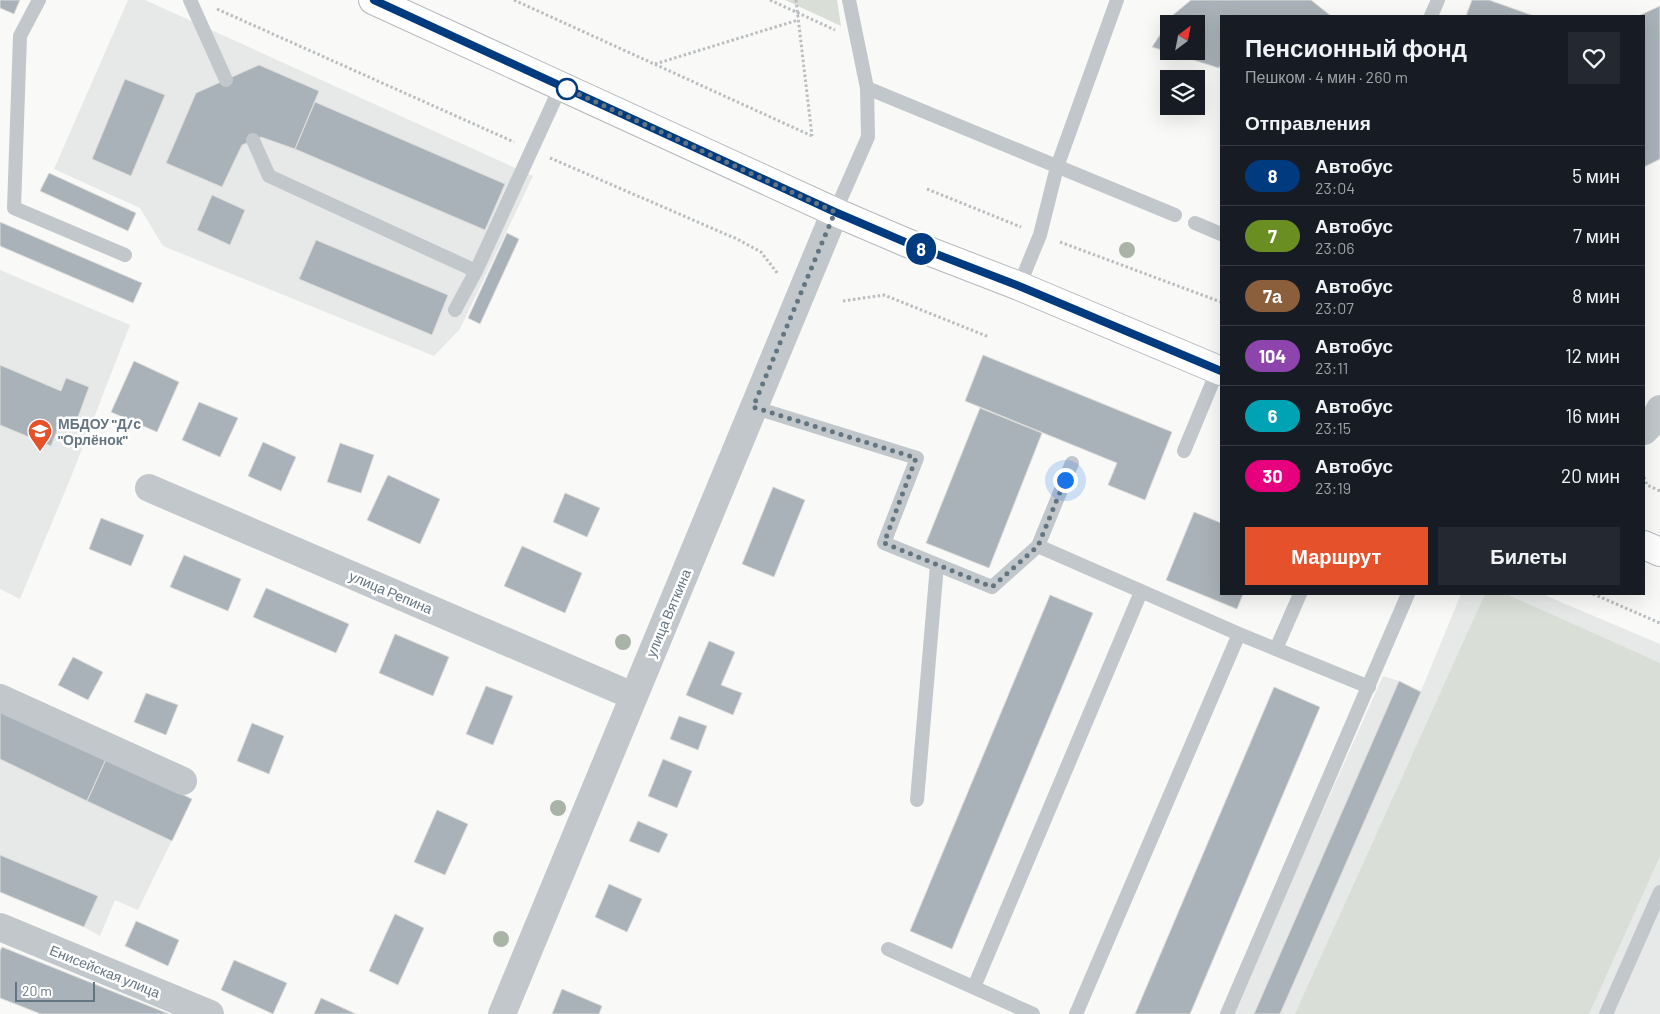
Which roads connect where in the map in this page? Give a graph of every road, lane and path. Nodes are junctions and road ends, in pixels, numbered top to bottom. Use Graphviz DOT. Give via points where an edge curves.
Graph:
graph roads {
  1 [pos="39,0"];
  2 [pos="190,0"];
  3 [pos="373,0"];
  4 [pos="514,0"];
  5 [pos="770,0"];
  6 [pos="796,0"];
  7 [pos="849,0"];
  8 [pos="1117,0"];
  9 [pos="1438,0"];
  10 [pos="214,8"];
  11 [pos="798,13"];
  12 [pos="1431,15"];
  13 [pos="798,20"];
  14 [pos="856,39"];
  15 [pos="654,64"];
  16 [pos="226,80"];
  17 [pos="561,86"];
  18 [pos="867,88"];
  19 [pos="253,140"];
  20 [pos="531,150"];
  21 [pos="1057,167"];
  22 [pos="927,189"];
  23 [pos="835,212"];
  24 [pos="1175,215"];
  25 [pos="1194,223"];
  26 [pos="1220,234"];
  27 [pos="1040,235"];
  28 [pos="125,255"];
  29 [pos="476,271"];
  30 [pos="778,274"];
  31 [pos="1019,286"];
  32 [pos="843,301"];
  33 [pos="1220,302"];
  34 [pos="455,310"];
  35 [pos="989,337"];
  36 [pos="1220,370"];
  37 [pos="753,407"];
  38 [pos="1184,451"];
  39 [pos="1072,463"];
  40 [pos="1645,480"];
  41 [pos="149,488"];
  42 [pos="1660,491"];
  43 [pos="1645,545"];
  44 [pos="1038,546"];
  45 [pos="1660,552"];
  46 [pos="937,565"];
  47 [pos="1141,592"];
  48 [pos="1300,595"];
  49 [pos="1408,595"];
  50 [pos="1595,595"];
  51 [pos="1660,623"];
  52 [pos="1238,634"];
  53 [pos="1276,649"];
  54 [pos="1368,687"];
  55 [pos="633,696"];
  56 [pos="0,698"];
  57 [pos="183,781"];
  58 [pos="916,800"];
  59 [pos="1660,892"];
  60 [pos="0,927"];
  61 [pos="888,950"];
  62 [pos="974,987"];
  63 [pos="210,1014"];
  64 [pos="502,1014"];
  65 [pos="1033,1014"];
  66 [pos="1076,1014"];
  67 [pos="1227,1014"];
  68 [pos="1606,1014"];
  1 -- 28 [label="lane" via="20,36 14,208"];
  2 -- 16 [label="lane"];
  3 -- 17 [label="main road"];
  4 -- 15 [label="path"];
  5 -- 11 [label="path"];
  6 -- 11 [label="path"];
  7 -- 14 [label="lane"];
  8 -- 21 [label="lane"];
  9 -- 12 [label="lane"];
  10 -- 20 [label="path"];
  11 -- 13 [label="path"];
  11 -- 14 [label="path"];
  13 -- 15 [label="path"];
  13 -- 15 [label="path" via="812,136"];
  14 -- 18 [label="lane"];
  17 -- 20 [label="lane"];
  17 -- 23 [label="main road"];
  18 -- 21 [label="lane"];
  18 -- 23 [label="lane" via="868,137"];
  19 -- 29 [label="lane" via="269,176"];
  20 -- 29 [label="lane"];
  20 -- 30 [label="path" via="738,239 761,252"];
  21 -- 24 [label="lane"];
  21 -- 27 [label="lane"];
  22 -- 27 [label="path"];
  23 -- 31 [label="main road"];
  23 -- 37 [label="street, улица Вяткина"];
  25 -- 26 [label="lane"];
  27 -- 31 [label="lane"];
  27 -- 33 [label="path"];
  29 -- 34 [label="lane"];
  31 -- 36 [label="main road"];
  32 -- 35 [label="path" via="884,295"];
  36 -- 38 [label="lane"];
  37 -- 46 [label="lane" via="916,458 884,543"];
  37 -- 55 [label="street, улица Вяткина"];
  39 -- 44 [label="lane"];
  40 -- 42 [label="path" via="1647,485"];
  41 -- 55 [label="street, улица Репина"];
  43 -- 45 [label="main road"];
  44 -- 46 [label="lane" via="992,587"];
  44 -- 47 [label="lane"];
  46 -- 58 [label="lane"];
  47 -- 52 [label="lane"];
  47 -- 62 [label="lane"];
  48 -- 53 [label="lane"];
  49 -- 54 [label="lane"];
  50 -- 51 [label="path"];
  52 -- 53 [label="lane"];
  52 -- 66 [label="lane"];
  53 -- 54 [label="lane"];
  54 -- 67 [label="lane"];
  55 -- 64 [label="street, улица Вяткина"];
  56 -- 57 [label="street"];
  59 -- 68 [label="lane"];
  60 -- 63 [label="street, Енисейская улица"];
  61 -- 62 [label="lane"];
  62 -- 65 [label="lane"];
}
